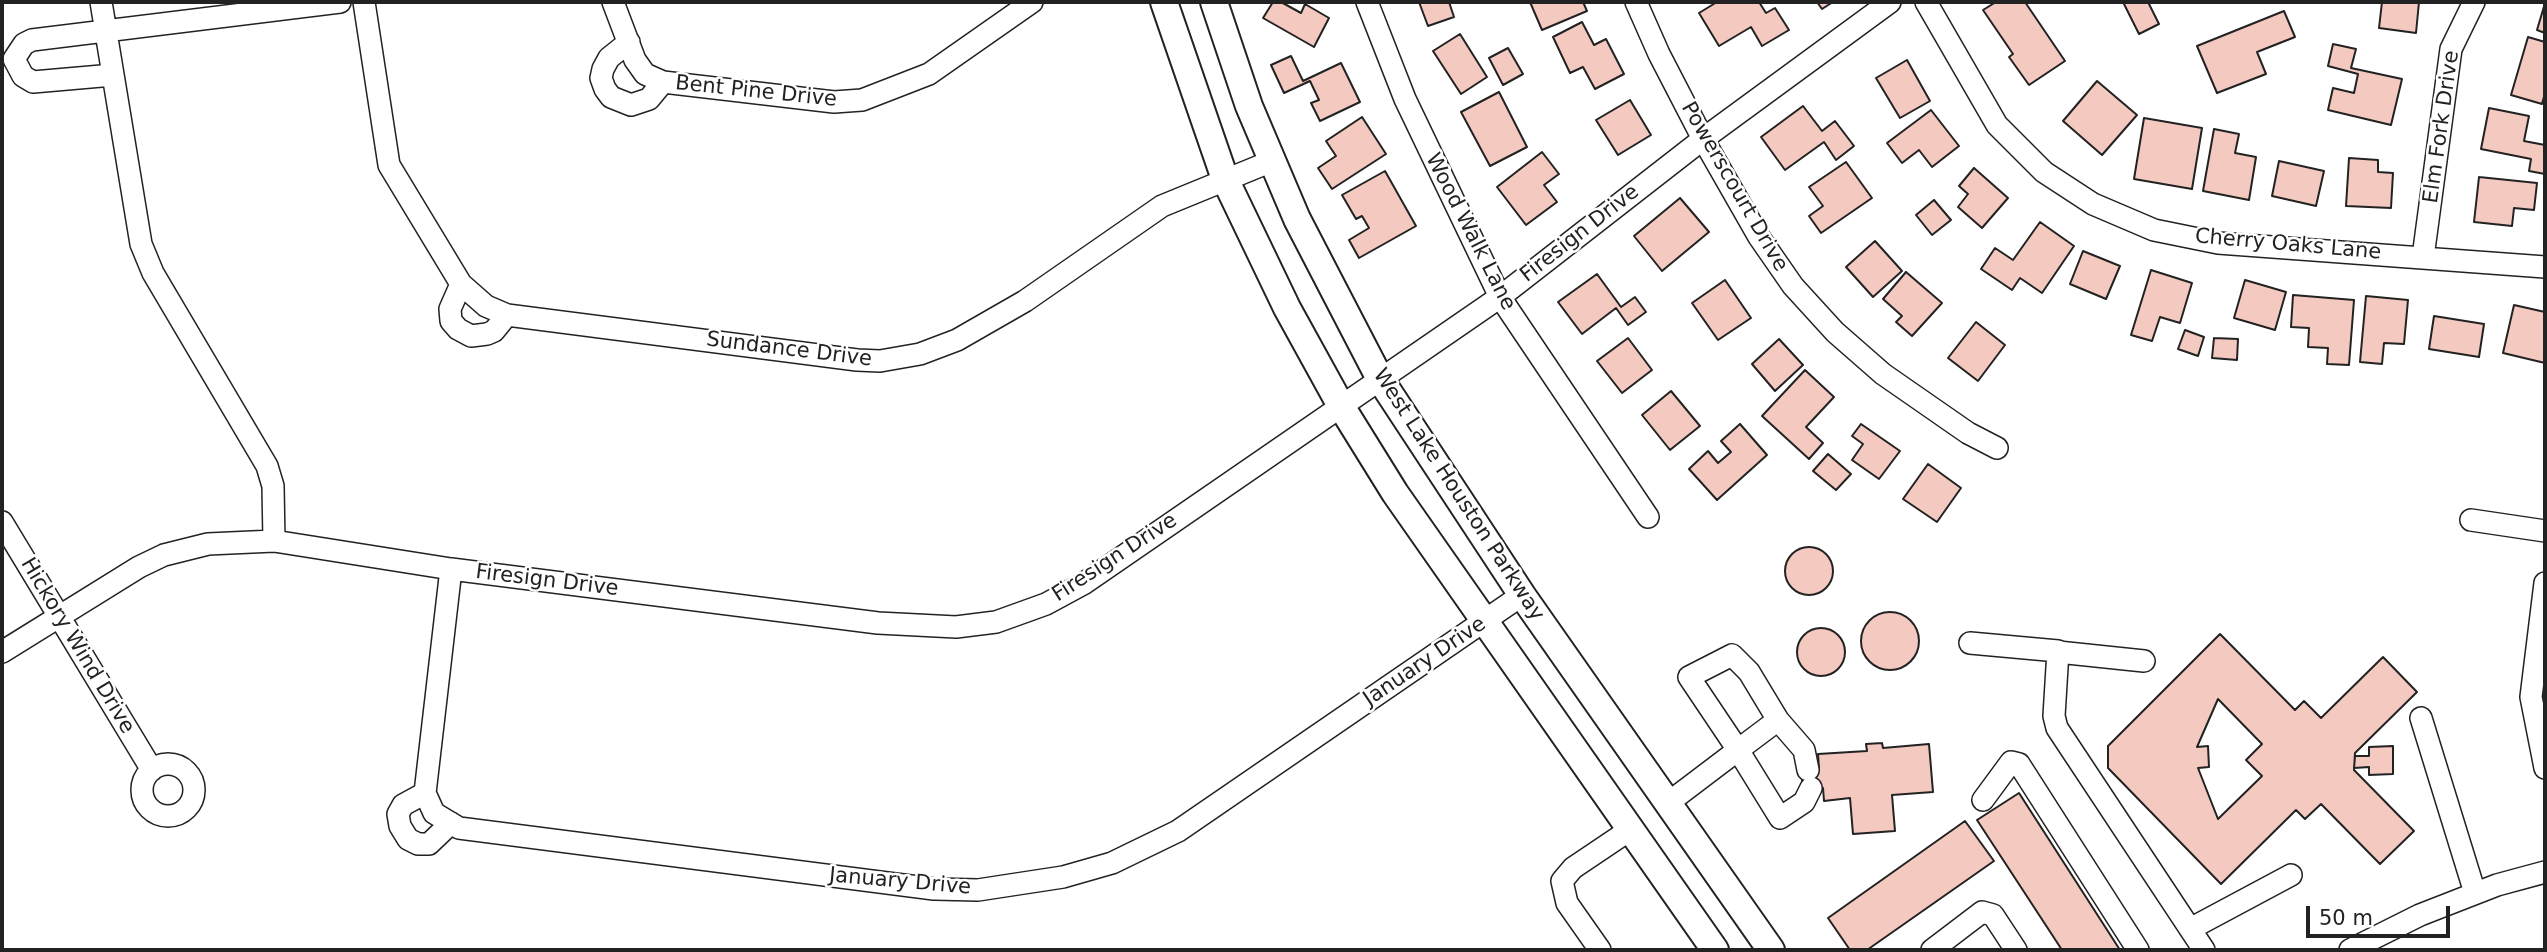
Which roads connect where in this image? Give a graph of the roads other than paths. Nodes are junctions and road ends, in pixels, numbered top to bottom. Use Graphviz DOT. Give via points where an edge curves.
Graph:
graph roads {
  1 [pos="101,2"];
  2 [pos="340,2"];
  3 [pos="363,2"];
  4 [pos="613,2"];
  5 [pos="1032,2"];
  6 [pos="1164,2"];
  7 [pos="1214,2"];
  8 [pos="1367,2"];
  9 [pos="1636,2"];
  10 [pos="1890,2"];
  11 [pos="1926,2"];
  12 [pos="2474,2"];
  13 [pos="105,32"];
  14 [pos="629,42"];
  15 [pos="113,75"];
  16 [pos="663,82"];
  17 [pos="1703,139"];
  18 [pos="1272,161"];
  19 [pos="1225,179"];
  20 [pos="2423,257"];
  21 [pos="2545,267"];
  22 [pos="461,284"];
  23 [pos="1500,297"];
  24 [pos="507,315"];
  25 [pos="1380,379"];
  26 [pos="1340,406"];
  27 [pos="1997,448"];
  28 [pos="1648,517"];
  29 [pos="2471,520"];
  30 [pos="2,522"];
  31 [pos="2545,531"];
  32 [pos="274,541"];
  33 [pos="451,569"];
  34 [pos="2545,583"];
  35 [pos="1522,595"];
  36 [pos="60,617"];
  37 [pos="1484,622"];
  38 [pos="1970,643"];
  39 [pos="2,652"];
  40 [pos="2058,652"];
  41 [pos="2144,661"];
  42 [pos="2421,718"];
  43 [pos="1778,720"];
  44 [pos="1738,750"];
  45 [pos="2545,768"];
  46 [pos="152,770"];
  47 [pos="425,793"];
  48 [pos="1983,800"];
  49 [pos="1668,803"];
  50 [pos="451,823"];
  51 [pos="1631,829"];
  52 [pos="2545,872"];
  53 [pos="2291,875"];
  54 [pos="2475,894"];
  55 [pos="2190,929"];
  56 [pos="1600,950"];
  57 [pos="1715,950"];
  58 [pos="1771,950"];
  59 [pos="1932,950"];
  60 [pos="2016,950"];
  61 [pos="2138,950"];
  62 [pos="2204,950"];
  63 [pos="2350,950"];
  1 -- 13 [label="street"];
  2 -- 13 [label="street"];
  3 -- 22 [label="street, Sundance Drive" via="389,165"];
  4 -- 14 [label="street, Bent Pine Drive"];
  5 -- 16 [label="street, Bent Pine Drive" via="929,74 862,100 834,102"];
  6 -- 19 [label="main road"];
  7 -- 18 [label="main road, West Lake Houston Parkway"];
  8 -- 23 [label="street, Wood Walk Lane" via="1405,99"];
  9 -- 17 [label="street, Powerscourt Drive"];
  10 -- 17 [label="street, Firesign Drive"];
  11 -- 20 [label="street, Cherry Oaks Lane" via="1997,125 2044,172 2093,204 2154,230 2218,243"];
  12 -- 20 [label="street, Elm Fork Drive" via="2451,49"];
  13 -- 15 [label="street"];
  13 -- 15 [label="street" via="32,40 15,59 23,76 33,82"];
  14 -- 16 [label="street, Bent Pine Drive" via="645,74"];
  14 -- 16 [label="street, Bent Pine Drive" via="603,69 601,78 611,97 622,103 640,103"];
  15 -- 32 [label="street" via="141,244 153,273 267,466 273,486"];
  17 -- 23 [label="street, Firesign Drive"];
  17 -- 27 [label="street, Powerscourt Drive" via="1759,237 1793,286 1835,332 1930,409"];
  18 -- 19 [label="street, Sundance Drive"];
  18 -- 25 [label="main road, West Lake Houston Parkway"];
  19 -- 24 [label="street, Sundance Drive" via="1162,206 1025,301 957,340 920,354 857,360"];
  19 -- 26 [label="main road"];
  20 -- 21 [label="street, Cherry Oaks Lane"];
  22 -- 24 [label="street, Sundance Drive" via="485,306"];
  22 -- 24 [label="street" via="450,309 458,329 471,336 486,334"];
  23 -- 25 [label="street, Firesign Drive"];
  23 -- 28 [label="street, Wood Walk Lane"];
  25 -- 26 [label="street, Firesign Drive"];
  25 -- 35 [label="main road, West Lake Houston Parkway"];
  26 -- 33 [label="street, Firesign Drive" via="1083,584 1046,604 996,622 956,628 878,622"];
  26 -- 37 [label="main road"];
  29 -- 31 [label="street"];
  30 -- 36 [label="street, Hickory Wind Drive"];
  32 -- 33 [label="street, Firesign Drive"];
  32 -- 36 [label="street, Firesign Drive" via="208,544 164,555"];
  33 -- 47 [label="street"];
  34 -- 45 [label="street" via="2531,697"];
  35 -- 37 [label="street, January Drive"];
  35 -- 49 [label="main road, West Lake Houston Parkway"];
  36 -- 39 [label="street, Firesign Drive"];
  36 -- 46 [label="street, Hickory Wind Drive"];
  37 -- 50 [label="street, January Drive" via="1178,831 1112,863 1020,885 934,889 459,828"];
  37 -- 51 [label="main road"];
  38 -- 40 [label="street"];
  40 -- 41 [label="street"];
  40 -- 55 [label="street" via="2057,728"];
  42 -- 54 [label="street"];
  43 -- 44 [label="street"];
  43 -- 44 [label="street" via="1804,750 1809,779 1804,802 1780,818"];
  43 -- 44 [label="street" via="1732,655 1689,677"];
  44 -- 49 [label="street"];
  47 -- 50 [label="street" via="434,813"];
  47 -- 50 [label="street" via="403,805 398,814 408,839 429,844"];
  48 -- 61 [label="street" via="2011,762 2019,764"];
  49 -- 51 [label="main road"];
  49 -- 58 [label="main road, West Lake Houston Parkway"];
  51 -- 56 [label="street" via="1573,868 1562,881 1567,903"];
  51 -- 57 [label="main road"];
  52 -- 54 [label="street"];
  53 -- 55 [label="street"];
  54 -- 63 [label="street"];
  55 -- 62 [label="street"];
  59 -- 60 [label="street" via="1982,912 1993,915"];
}
